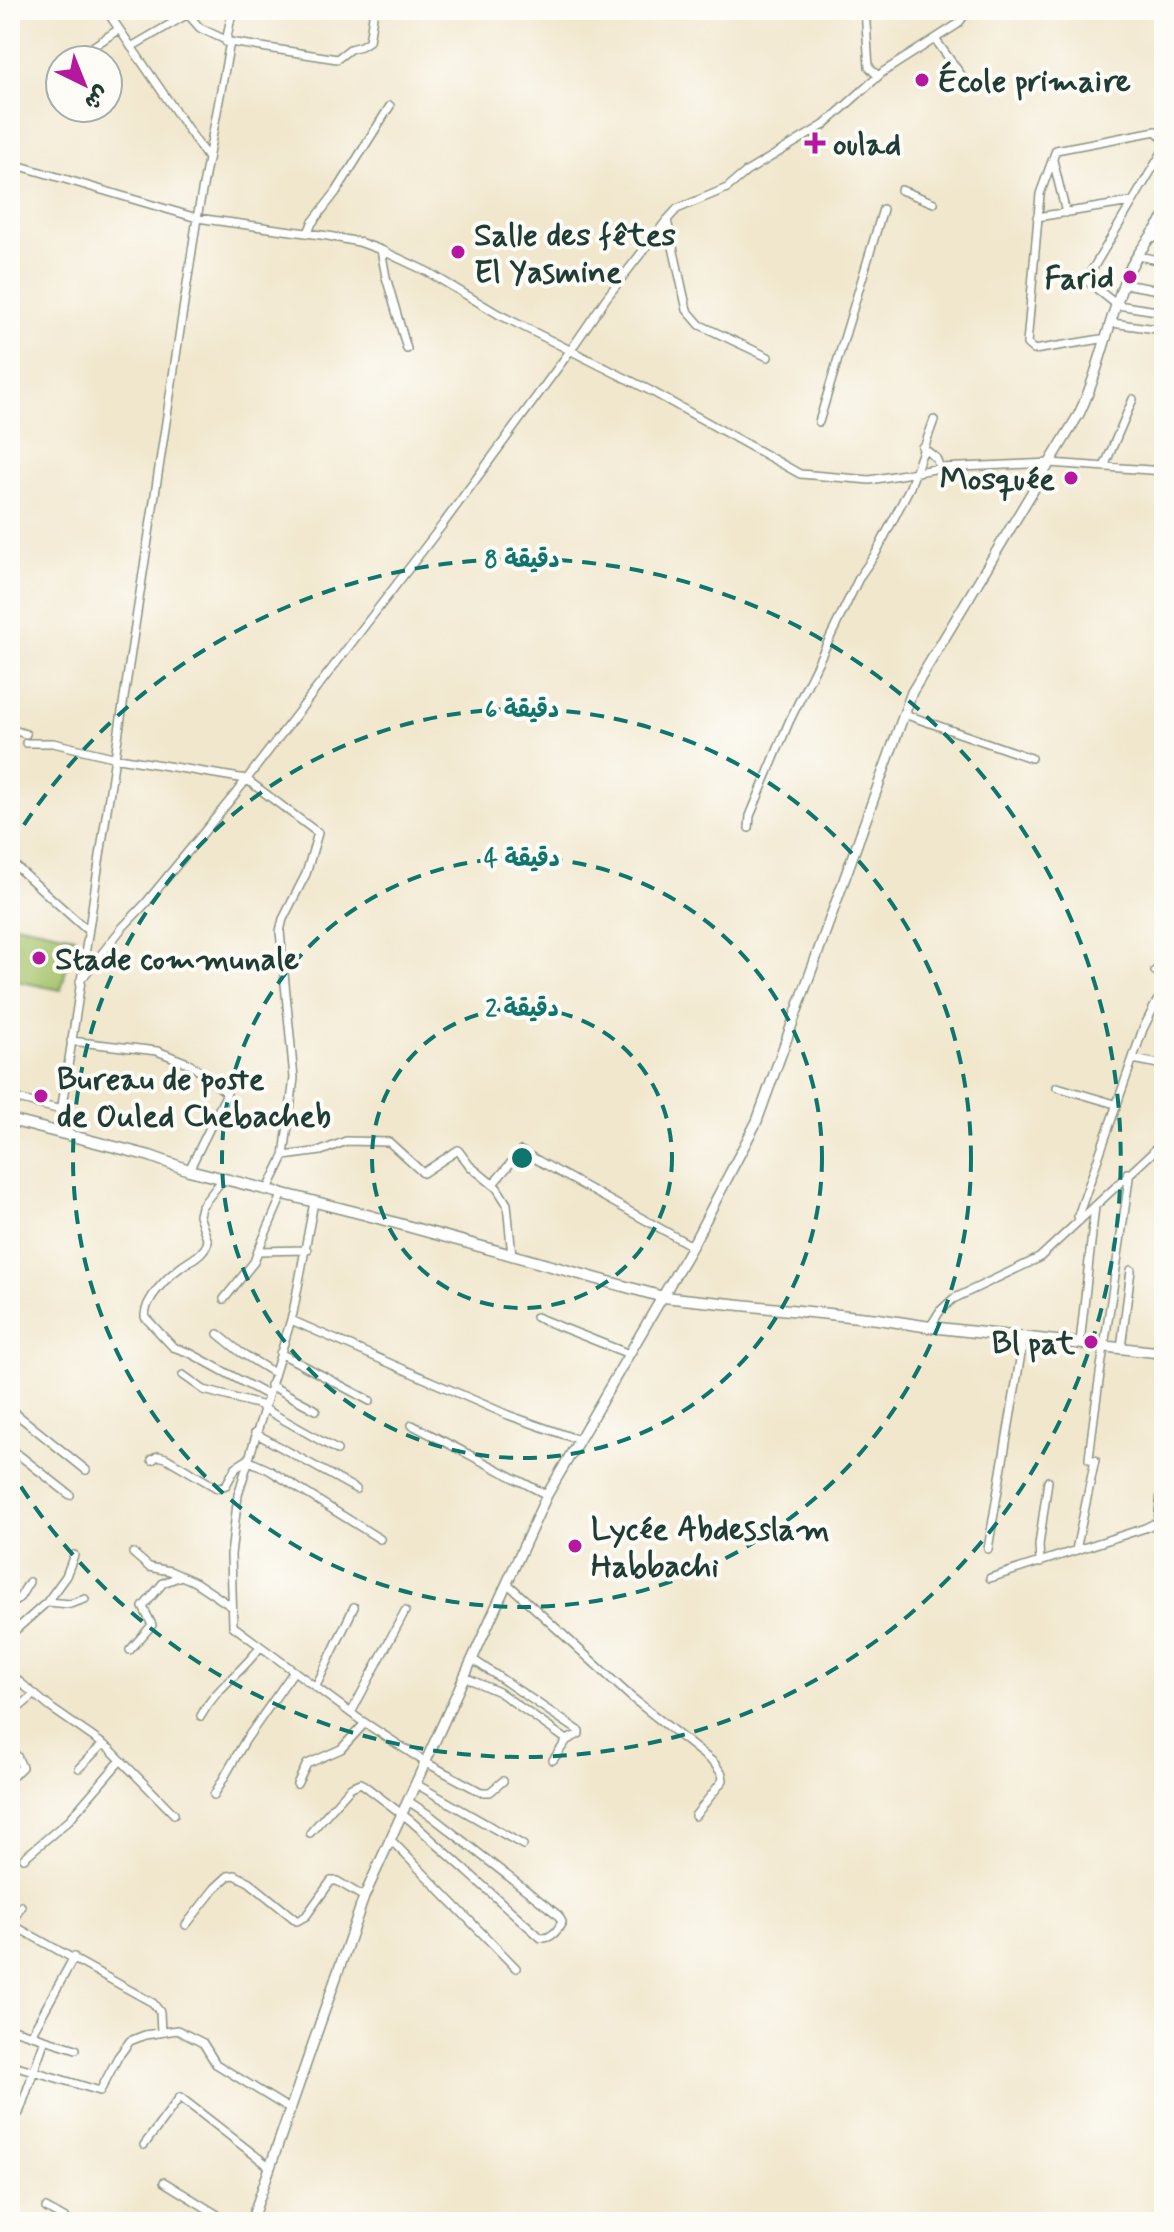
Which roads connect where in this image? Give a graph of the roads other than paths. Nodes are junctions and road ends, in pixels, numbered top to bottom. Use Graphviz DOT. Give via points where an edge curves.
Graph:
graph roads {
  1 [pos="106,10"];
  2 [pos="374,10"];
  3 [pos="865,10"];
  4 [pos="968,10"];
  5 [pos="186,12"];
  6 [pos="232,12"];
  7 [pos="119,29"];
  8 [pos="935,39"];
  9 [pos="228,42"];
  10 [pos="97,44"];
  11 [pos="131,47"];
  12 [pos="878,76"];
  13 [pos="967,83"];
  14 [pos="390,106"];
  15 [pos="1164,140"];
  16 [pos="1164,149"];
  17 [pos="207,157"];
  18 [pos="1052,160"];
  19 [pos="10,163"];
  20 [pos="901,190"];
  21 [pos="1131,202"];
  22 [pos="934,203"];
  23 [pos="883,209"];
  24 [pos="1066,213"];
  25 [pos="1037,217"];
  26 [pos="197,218"];
  27 [pos="1164,218"];
  28 [pos="667,220"];
  29 [pos="308,233"];
  30 [pos="1151,237"];
  31 [pos="1164,239"];
  32 [pos="381,250"];
  33 [pos="1137,256"];
  34 [pos="1164,261"];
  35 [pos="1124,284"];
  36 [pos="1164,291"];
  37 [pos="1117,305"];
  38 [pos="1164,312"];
  39 [pos="1112,323"];
  40 [pos="1164,330"];
  41 [pos="1107,338"];
  42 [pos="407,349"];
  43 [pos="570,351"];
  44 [pos="768,357"];
  45 [pos="1133,399"];
  46 [pos="934,420"];
  47 [pos="819,422"];
  48 [pos="922,447"];
  49 [pos="1050,463"];
  50 [pos="1104,467"];
  51 [pos="940,468"];
  52 [pos="1164,471"];
  53 [pos="914,472"];
  54 [pos="904,714"];
  55 [pos="10,729"];
  56 [pos="113,757"];
  57 [pos="1031,758"];
  58 [pos="246,779"];
  59 [pos="749,828"];
  60 [pos="10,861"];
  61 [pos="88,931"];
  62 [pos="80,981"];
  63 [pos="1164,1000"];
  64 [pos="71,1041"];
  65 [pos="1133,1059"];
  66 [pos="1164,1065"];
  67 [pos="1057,1087"];
  68 [pos="10,1097"];
  69 [pos="1115,1104"];
  70 [pos="61,1110"];
  71 [pos="11,1123"];
  72 [pos="58,1132"];
  73 [pos="1164,1142"];
  74 [pos="1154,1150"];
  75 [pos="284,1156"];
  76 [pos="1164,1159"];
  77 [pos="189,1170"];
  78 [pos="1128,1174"];
  79 [pos="223,1179"];
  80 [pos="493,1184"];
  81 [pos="268,1189"];
  82 [pos="283,1193"];
  83 [pos="314,1202"];
  84 [pos="1095,1206"];
  85 [pos="1079,1221"];
  86 [pos="692,1246"];
  87 [pos="307,1250"];
  88 [pos="258,1251"];
  89 [pos="512,1256"];
  90 [pos="1131,1270"];
  91 [pos="663,1297"];
  92 [pos="224,1299"];
  93 [pos="536,1317"];
  94 [pos="291,1320"];
  95 [pos="930,1327"];
  96 [pos="218,1334"];
  97 [pos="1024,1336"];
  98 [pos="1080,1343"];
  99 [pos="1103,1345"];
  100 [pos="1121,1348"];
  101 [pos="1164,1351"];
  102 [pos="280,1353"];
  103 [pos="629,1354"];
  104 [pos="274,1373"];
  105 [pos="183,1375"];
  106 [pos="270,1385"];
  107 [pos="267,1395"];
  108 [pos="370,1401"];
  109 [pos="264,1407"];
  110 [pos="10,1409"];
  111 [pos="316,1410"];
  112 [pos="412,1425"];
  113 [pos="255,1433"];
  114 [pos="579,1440"];
  115 [pos="10,1448"];
  116 [pos="337,1450"];
  117 [pos="152,1460"];
  118 [pos="247,1460"];
  119 [pos="1164,1464"];
  120 [pos="86,1470"];
  121 [pos="1048,1481"];
  122 [pos="356,1489"];
  123 [pos="70,1495"];
  124 [pos="547,1495"];
  125 [pos="1161,1520"];
  126 [pos="380,1539"];
  127 [pos="988,1549"];
  128 [pos="1076,1550"];
  129 [pos="133,1553"];
  130 [pos="74,1555"];
  131 [pos="1040,1563"];
  132 [pos="181,1576"];
  133 [pos="990,1578"];
  134 [pos="29,1582"];
  135 [pos="507,1583"];
  136 [pos="85,1599"];
  137 [pos="47,1602"];
  138 [pos="10,1606"];
  139 [pos="231,1606"];
  140 [pos="354,1607"];
  141 [pos="405,1611"];
  142 [pos="10,1635"];
  143 [pos="260,1647"];
  144 [pos="130,1650"];
  145 [pos="472,1659"];
  146 [pos="294,1671"];
  147 [pos="10,1674"];
  148 [pos="464,1677"];
  149 [pos="316,1686"];
  150 [pos="35,1694"];
  151 [pos="351,1713"];
  152 [pos="10,1715"];
  153 [pos="201,1716"];
  154 [pos="365,1723"];
  155 [pos="567,1740"];
  156 [pos="102,1745"];
  157 [pos="10,1750"];
  158 [pos="553,1760"];
  159 [pos="120,1761"];
  160 [pos="425,1762"];
  161 [pos="79,1768"];
  162 [pos="13,1776"];
  163 [pos="503,1781"];
  164 [pos="297,1784"];
  165 [pos="416,1784"];
  166 [pos="214,1795"];
  167 [pos="408,1801"];
  168 [pos="174,1814"];
  169 [pos="402,1815"];
  170 [pos="695,1816"];
  171 [pos="310,1833"];
  172 [pos="390,1839"];
  173 [pos="523,1845"];
  174 [pos="24,1858"];
  175 [pos="364,1897"];
  176 [pos="21,1906"];
  177 [pos="10,1925"];
  178 [pos="186,1925"];
  179 [pos="74,1957"];
  180 [pos="516,1968"];
  181 [pos="10,2028"];
  182 [pos="161,2032"];
  183 [pos="31,2035"];
  184 [pos="45,2039"];
  185 [pos="76,2049"];
  186 [pos="10,2064"];
  187 [pos="34,2071"];
  188 [pos="291,2110"];
  189 [pos="19,2113"];
  190 [pos="144,2145"];
  191 [pos="270,2167"];
  192 [pos="164,2182"];
  193 [pos="46,2208"];
  194 [pos="71,2222"];
  195 [pos="229,2222"];
  196 [pos="251,2222"];
  1 -- 7 [label="street"];
  2 -- 9 [label="street" via="369,41 337,59"];
  3 -- 12 [label="street" via="869,67"];
  4 -- 8 [label="street"];
  5 -- 9 [label="street" via="200,28"];
  5 -- 11 [label="street"];
  6 -- 9 [label="street"];
  7 -- 10 [label="street"];
  7 -- 11 [label="street"];
  8 -- 12 [label="street"];
  8 -- 13 [label="street"];
  9 -- 17 [label="street"];
  11 -- 17 [label="street"];
  12 -- 28 [label="street" via="824,125 727,188 677,209"];
  14 -- 29 [label="street"];
  15 -- 18 [label="street" via="1156,131 1056,150"];
  16 -- 21 [label="street"];
  17 -- 26 [label="street"];
  18 -- 24 [label="street"];
  18 -- 25 [label="street"];
  19 -- 26 [label="street"];
  20 -- 22 [label="street"];
  21 -- 24 [label="street"];
  21 -- 37 [label="street" via="1086,280"];
  23 -- 47 [label="street"];
  24 -- 25 [label="street"];
  25 -- 41 [label="street" via="1027,344 1034,350"];
  26 -- 29 [label="street"];
  26 -- 56 [label="street"];
  27 -- 30 [label="street"];
  28 -- 43 [label="street"];
  28 -- 44 [label="street" via="687,310 700,325"];
  29 -- 32 [label="street"];
  30 -- 31 [label="street"];
  30 -- 33 [label="street"];
  32 -- 42 [label="street"];
  32 -- 43 [label="street"];
  33 -- 34 [label="street"];
  33 -- 35 [label="street"];
  35 -- 36 [label="street"];
  35 -- 37 [label="street"];
  37 -- 38 [label="street"];
  37 -- 39 [label="street"];
  39 -- 40 [label="street"];
  39 -- 41 [label="street"];
  41 -- 49 [label="street" via="1084,403"];
  43 -- 53 [label="street" via="800,474 870,480"];
  43 -- 58 [label="street"];
  45 -- 50 [label="street"];
  46 -- 48 [label="street"];
  48 -- 51 [label="street"];
  48 -- 53 [label="street"];
  49 -- 50 [label="street"];
  49 -- 51 [label="street"];
  49 -- 54 [label="street" via="923,670"];
  50 -- 52 [label="street"];
  51 -- 53 [label="street"];
  53 -- 59 [label="street" via="789,722"];
  54 -- 57 [label="street"];
  54 -- 86 [label="street" via="757,1121"];
  55 -- 56 [label="street" via="26,738"];
  56 -- 58 [label="street"];
  56 -- 61 [label="street"];
  58 -- 62 [label="street"];
  58 -- 75 [label="street" via="318,833 280,931 294,1078"];
  60 -- 61 [label="street"];
  61 -- 62 [label="street"];
  62 -- 64 [label="street"];
  63 -- 65 [label="street" via="1157,1001"];
  64 -- 70 [label="street"];
  64 -- 77 [label="street" via="157,1051 190,1064 227,1093"];
  65 -- 66 [label="street"];
  65 -- 69 [label="street"];
  67 -- 69 [label="street"];
  68 -- 70 [label="street"];
  69 -- 85 [label="street"];
  70 -- 72 [label="street"];
  71 -- 72 [label="main road"];
  72 -- 77 [label="main road"];
  73 -- 74 [label="street"];
  74 -- 76 [label="street"];
  74 -- 78 [label="street"];
  75 -- 80 [label="street" via="346,1141 389,1142 423,1173 458,1150"];
  75 -- 81 [label="street"];
  77 -- 79 [label="main road"];
  78 -- 84 [label="street"];
  78 -- 99 [label="street"];
  79 -- 81 [label="main road"];
  79 -- 107 [label="street" via="201,1207 208,1242 204,1251 155,1293 145,1317 173,1347"];
  80 -- 86 [label="street" via="521,1151"];
  80 -- 89 [label="street" via="507,1204"];
  81 -- 82 [label="main road"];
  82 -- 83 [label="main road"];
  82 -- 88 [label="street"];
  83 -- 87 [label="street"];
  83 -- 89 [label="main road"];
  84 -- 85 [label="street"];
  84 -- 98 [label="street"];
  85 -- 95 [label="street" via="1028,1265 953,1299"];
  86 -- 91 [label="street"];
  87 -- 88 [label="street"];
  87 -- 94 [label="street"];
  88 -- 92 [label="street"];
  89 -- 91 [label="main road"];
  90 -- 100 [label="street"];
  91 -- 95 [label="main road"];
  91 -- 103 [label="street"];
  93 -- 103 [label="street"];
  94 -- 102 [label="street"];
  94 -- 114 [label="street" via="508,1415"];
  95 -- 97 [label="main road"];
  96 -- 104 [label="street"];
  97 -- 98 [label="main road"];
  97 -- 127 [label="street"];
  98 -- 99 [label="main road"];
  99 -- 100 [label="main road"];
  99 -- 128 [label="street" via="1089,1459 1095,1460"];
  100 -- 101 [label="main road"];
  102 -- 104 [label="street"];
  102 -- 108 [label="street"];
  103 -- 114 [label="street"];
  104 -- 106 [label="street"];
  105 -- 109 [label="street" via="204,1390"];
  106 -- 107 [label="street"];
  106 -- 111 [label="street"];
  107 -- 109 [label="street"];
  109 -- 113 [label="street"];
  109 -- 116 [label="street"];
  110 -- 120 [label="street"];
  112 -- 124 [label="street"];
  113 -- 118 [label="street"];
  113 -- 122 [label="street"];
  114 -- 124 [label="street"];
  115 -- 123 [label="street"];
  117 -- 118 [label="street" via="166,1458 217,1488"];
  118 -- 126 [label="street"];
  118 -- 139 [label="street" via="232,1532"];
  119 -- 125 [label="street"];
  121 -- 131 [label="street"];
  124 -- 135 [label="street"];
  125 -- 128 [label="street"];
  128 -- 131 [label="street"];
  129 -- 132 [label="street" via="149,1567"];
  130 -- 137 [label="street"];
  131 -- 133 [label="street"];
  132 -- 139 [label="street"];
  132 -- 144 [label="street" via="163,1583 143,1607 152,1625"];
  134 -- 138 [label="street"];
  135 -- 145 [label="street"];
  135 -- 170 [label="street" via="631,1697 714,1763 723,1780"];
  136 -- 137 [label="street"];
  137 -- 142 [label="street"];
  139 -- 143 [label="street" via="233,1626"];
  140 -- 149 [label="street"];
  141 -- 151 [label="street"];
  143 -- 146 [label="street"];
  143 -- 153 [label="street" via="216,1690"];
  145 -- 148 [label="street"];
  145 -- 155 [label="street" via="579,1731"];
  146 -- 149 [label="street"];
  146 -- 166 [label="street"];
  147 -- 150 [label="street"];
  148 -- 155 [label="street" via="499,1692"];
  148 -- 160 [label="street"];
  149 -- 151 [label="street"];
  150 -- 152 [label="street"];
  150 -- 156 [label="street"];
  151 -- 154 [label="street"];
  154 -- 160 [label="street"];
  154 -- 164 [label="street" via="341,1749 307,1764"];
  155 -- 158 [label="street"];
  156 -- 159 [label="street"];
  156 -- 161 [label="street"];
  157 -- 162 [label="street" via="22,1767"];
  159 -- 168 [label="street"];
  159 -- 174 [label="street" via="69,1820"];
  160 -- 163 [label="street" via="481,1792 490,1792"];
  160 -- 165 [label="street"];
  165 -- 167 [label="street"];
  165 -- 173 [label="street"];
  167 -- 169 [label="street"];
  167 -- 169 [label="street" via="558,1915 558,1929 541,1938"];
  169 -- 171 [label="street" via="361,1783 351,1787"];
  169 -- 172 [label="street"];
  172 -- 175 [label="street"];
  172 -- 180 [label="street"];
  175 -- 178 [label="street" via="331,1881 297,1921 249,1882 228,1876"];
  175 -- 188 [label="street"];
  176 -- 177 [label="street"];
  177 -- 179 [label="street"];
  179 -- 182 [label="street" via="156,2006"];
  179 -- 183 [label="street"];
  181 -- 183 [label="street"];
  182 -- 187 [label="street" via="130,2041 100,2091"];
  182 -- 188 [label="street" via="177,2030 200,2040 216,2064"];
  183 -- 184 [label="street"];
  184 -- 185 [label="street"];
  184 -- 187 [label="street"];
  186 -- 187 [label="street"];
  187 -- 189 [label="street"];
  188 -- 191 [label="street"];
  190 -- 191 [label="street" via="180,2097"];
  191 -- 196 [label="street"];
  192 -- 195 [label="street"];
  193 -- 194 [label="street"];
}
